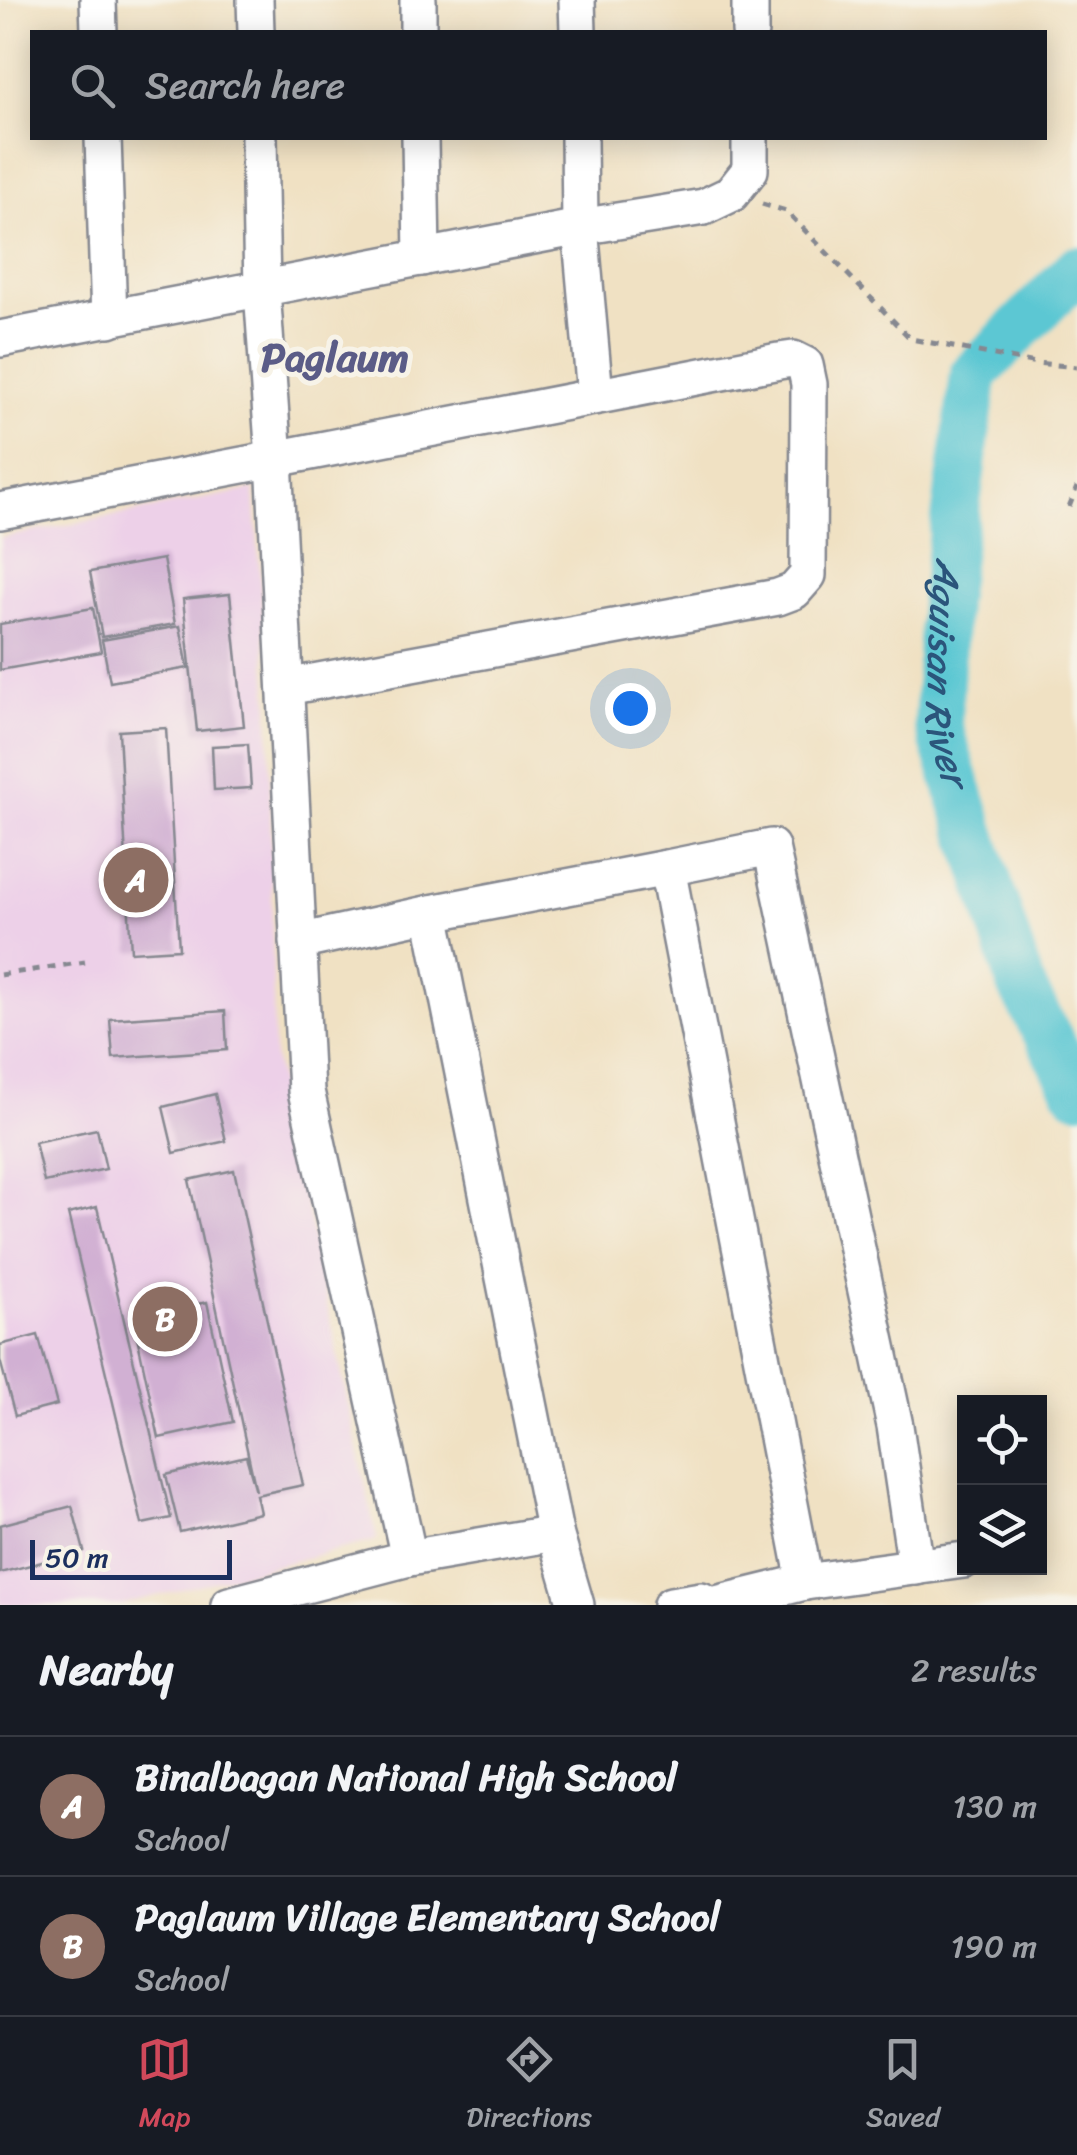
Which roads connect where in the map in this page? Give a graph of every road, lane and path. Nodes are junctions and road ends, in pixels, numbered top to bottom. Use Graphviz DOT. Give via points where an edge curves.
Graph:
graph roads {
  1 [pos="98,0"];
  2 [pos="256,0"];
  3 [pos="418,0"];
  4 [pos="578,0"];
  5 [pos="750,0"];
  6 [pos="99,30"];
  7 [pos="256,30"];
  8 [pos="418,30"];
  9 [pos="578,30"];
  10 [pos="750,30"];
  11 [pos="103,140"];
  12 [pos="259,140"];
  13 [pos="420,140"];
  14 [pos="579,140"];
  15 [pos="750,140"];
  16 [pos="731,194"];
  17 [pos="580,227"];
  18 [pos="422,258"];
  19 [pos="262,290"];
  20 [pos="109,319"];
  21 [pos="0,339"];
  22 [pos="1077,367"];
  23 [pos="595,395"];
  24 [pos="274,459"];
  25 [pos="1077,487"];
  26 [pos="1069,507"];
  27 [pos="0,511"];
  28 [pos="286,687"];
  29 [pos="667,868"];
  30 [pos="431,912"];
  31 [pos="298,942"];
  32 [pos="86,962"];
  33 [pos="0,975"];
  34 [pos="554,1533"];
  35 [pos="409,1558"];
  36 [pos="957,1561"];
  37 [pos="916,1567"];
  38 [pos="804,1582"];
  39 [pos="287,1598"];
  40 [pos="229,1605"];
  41 [pos="576,1605"];
  42 [pos="672,1605"];
  43 [pos="711,1605"];
  1 -- 6 [label="street"];
  2 -- 7 [label="street"];
  3 -- 8 [label="street"];
  4 -- 9 [label="street"];
  5 -- 10 [label="street"];
  11 -- 20 [label="street"];
  12 -- 19 [label="street"];
  13 -- 18 [label="street"];
  14 -- 17 [label="street"];
  15 -- 16 [label="street" via="750,170"];
  16 -- 17 [label="street" via="704,207"];
  16 -- 22 [label="path" via="786,211 911,339"];
  17 -- 18 [label="street"];
  17 -- 23 [label="street"];
  18 -- 19 [label="street"];
  19 -- 20 [label="street"];
  19 -- 24 [label="street"];
  20 -- 21 [label="street"];
  23 -- 24 [label="street"];
  23 -- 28 [label="street" via="778,361 804,366 808,576 778,597"];
  24 -- 27 [label="street"];
  24 -- 28 [label="street"];
  25 -- 26 [label="path"];
  28 -- 31 [label="street"];
  29 -- 30 [label="street"];
  29 -- 37 [label="street" via="771,847 895,1426"];
  29 -- 38 [label="street"];
  30 -- 31 [label="street"];
  30 -- 34 [label="street"];
  31 -- 35 [label="street" via="306,1091"];
  32 -- 33 [label="path"];
  34 -- 35 [label="street"];
  34 -- 41 [label="street"];
  35 -- 39 [label="street"];
  36 -- 37 [label="street"];
  37 -- 38 [label="street"];
  38 -- 43 [label="street"];
  39 -- 40 [label="street"];
  42 -- 43 [label="street"];
}
